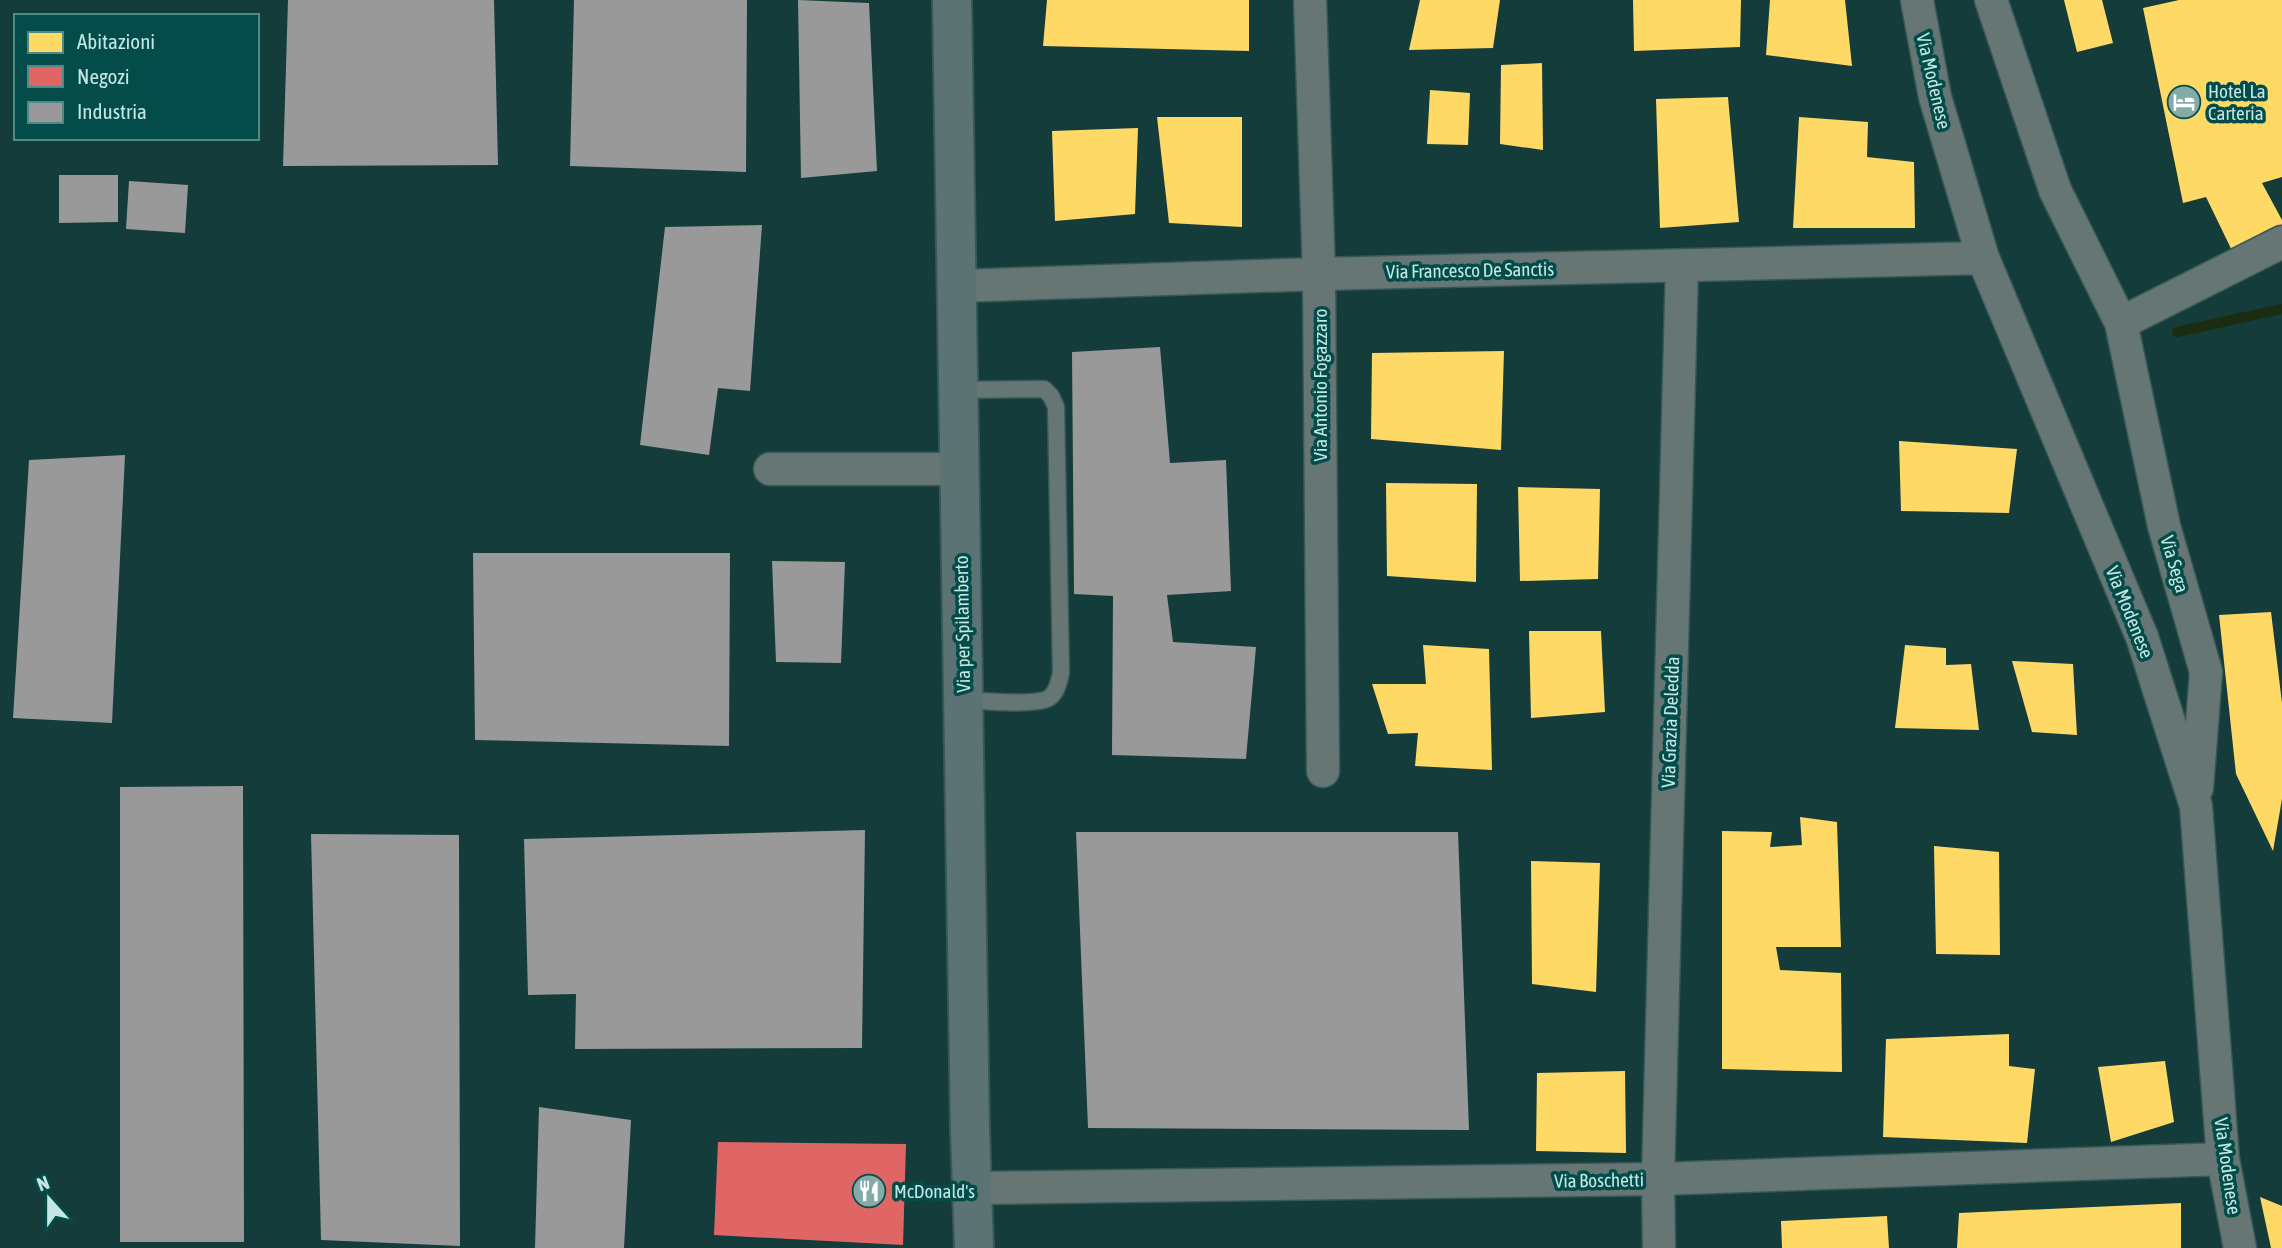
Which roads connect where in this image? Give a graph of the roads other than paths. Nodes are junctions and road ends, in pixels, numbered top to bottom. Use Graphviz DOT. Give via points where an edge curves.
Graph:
graph roads {
  1 [pos="952,0"];
  2 [pos="1311,0"];
  3 [pos="1917,0"];
  4 [pos="1991,0"];
  5 [pos="2282,242"];
  6 [pos="1983,258"];
  7 [pos="1682,265"];
  8 [pos="1319,274"];
  9 [pos="957,286"];
  10 [pos="2121,323"];
  11 [pos="958,390"];
  12 [pos="770,469"];
  13 [pos="960,470"];
  14 [pos="963,701"];
  15 [pos="1323,771"];
  16 [pos="2196,806"];
  17 [pos="2223,1159"];
  18 [pos="1658,1179"];
  19 [pos="974,1188"];
  20 [pos="974,1248"];
  21 [pos="1659,1248"];
  22 [pos="2241,1248"];
  1 -- 9 [label="main road, Via per Spilamberto"];
  2 -- 8 [label="street, Via Antonio Fogazzaro"];
  3 -- 6 [label="street, Via Modenese" via="1935,97"];
  4 -- 10 [label="street, Via Sega" via="2055,190"];
  5 -- 10 [label="street"];
  6 -- 7 [label="street, Via Francesco De Sanctis"];
  6 -- 16 [label="street, Via Modenese" via="2142,637"];
  7 -- 8 [label="street, Via Francesco De Sanctis"];
  7 -- 18 [label="street, Via Grazia Deledda"];
  8 -- 9 [label="street, Via Francesco De Sanctis"];
  8 -- 15 [label="street, Via Antonio Fogazzaro"];
  9 -- 11 [label="main road, Via per Spilamberto"];
  10 -- 16 [label="street, Via Sega" via="2164,526 2206,672"];
  11 -- 13 [label="main road, Via per Spilamberto"];
  11 -- 14 [label="lane" via="1044,389 1056,407 1057,688 1049,698 1030,702"];
  12 -- 13 [label="street"];
  13 -- 14 [label="main road, Via per Spilamberto"];
  14 -- 19 [label="main road, Via per Spilamberto"];
  16 -- 17 [label="street, Via Modenese"];
  17 -- 18 [label="street, Via Boschetti"];
  17 -- 22 [label="street, Via Modenese"];
  18 -- 19 [label="street, Via Boschetti"];
  18 -- 21 [label="street, Via Grazia Deledda"];
  19 -- 20 [label="main road, Via per Spilamberto"];
}
